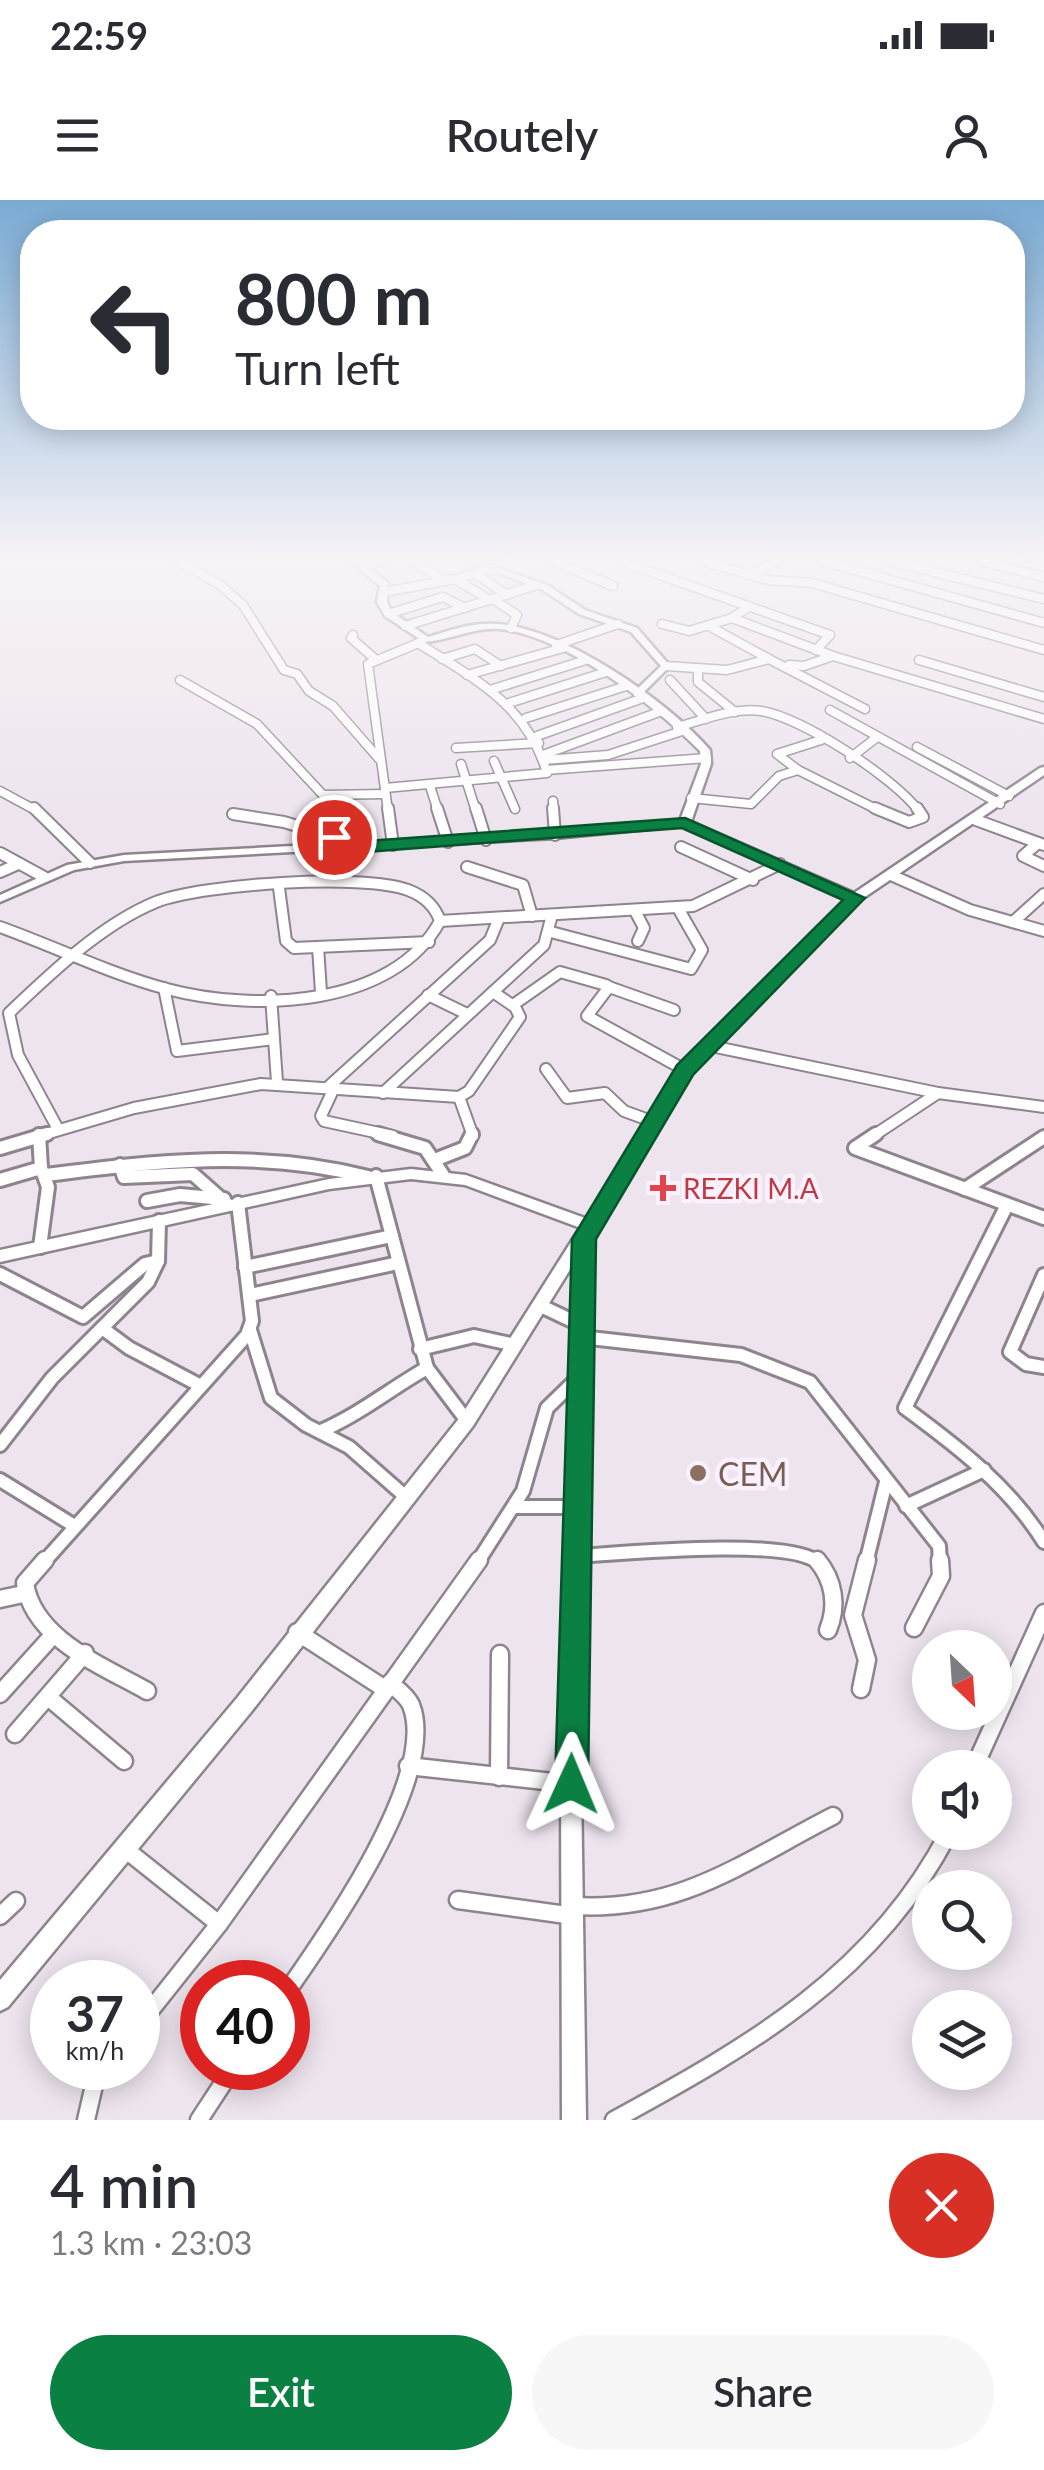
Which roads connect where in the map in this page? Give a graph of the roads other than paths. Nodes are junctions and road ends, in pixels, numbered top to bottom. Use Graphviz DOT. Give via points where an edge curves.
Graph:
graph roads {
  1 [pos="275,651"];
  2 [pos="365,651"];
  3 [pos="399,651"];
  4 [pos="433,651"];
  5 [pos="471,651"];
  6 [pos="479,651"];
  7 [pos="549,651"];
  8 [pos="567,651"];
  9 [pos="653,651"];
  10 [pos="754,651"];
  11 [pos="818,651"];
  12 [pos="833,656"];
  13 [pos="375,659"];
  14 [pos="442,659"];
  15 [pos="769,659"];
  16 [pos="586,660"];
  17 [pos="919,660"];
  18 [pos="780,664"];
  19 [pos="501,666"];
  20 [pos="666,666"];
  21 [pos="698,670"];
  22 [pos="606,672"];
  23 [pos="467,675"];
  24 [pos="180,680"];
  25 [pos="670,680"];
  26 [pos="626,686"];
  27 [pos="490,690"];
  28 [pos="640,696"];
  29 [pos="1044,698"];
  30 [pos="509,704"];
  31 [pos="864,709"];
  32 [pos="830,710"];
  33 [pos="659,712"];
  34 [pos="735,712"];
  35 [pos="526,718"];
  36 [pos="706,719"];
  37 [pos="1044,719"];
  38 [pos="680,729"];
  39 [pos="876,738"];
  40 [pos="538,739"];
  41 [pos="821,740"];
  42 [pos="917,747"];
  43 [pos="456,748"];
  44 [pos="707,758"];
  45 [pos="850,758"];
  46 [pos="494,761"];
  47 [pos="381,762"];
  48 [pos="544,762"];
  49 [pos="461,764"];
  50 [pos="798,770"];
  51 [pos="1044,770"];
  52 [pos="504,780"];
  53 [pos="468,782"];
  54 [pos="430,786"];
  55 [pos="0,790"];
  56 [pos="385,791"];
  57 [pos="691,798"];
  58 [pos="1005,800"];
  59 [pos="553,801"];
  60 [pos="515,809"];
  61 [pos="233,814"];
  62 [pos="976,820"];
  63 [pos="685,823"];
  64 [pos="554,836"];
  65 [pos="486,840"];
  66 [pos="448,842"];
  67 [pos="1041,844"];
  68 [pos="393,845"];
  69 [pos="366,846"];
  70 [pos="681,847"];
  71 [pos="0,854"];
  72 [pos="90,862"];
  73 [pos="780,864"];
  74 [pos="16,865"];
  75 [pos="1044,866"];
  76 [pos="467,867"];
  77 [pos="0,872"];
  78 [pos="892,875"];
  79 [pos="44,878"];
  80 [pos="753,880"];
  81 [pos="279,888"];
  82 [pos="1044,894"];
  83 [pos="0,898"];
  84 [pos="855,898"];
  85 [pos="678,908"];
  86 [pos="635,911"];
  87 [pos="552,915"];
  88 [pos="532,916"];
  89 [pos="498,918"];
  90 [pos="440,922"];
  91 [pos="1013,922"];
  92 [pos="0,927"];
  93 [pos="1044,931"];
  94 [pos="551,932"];
  95 [pos="429,942"];
  96 [pos="638,942"];
  97 [pos="318,947"];
  98 [pos="81,955"];
  99 [pos="610,986"];
  100 [pos="164,988"];
  101 [pos="321,992"];
  102 [pos="493,992"];
  103 [pos="428,995"];
  104 [pos="271,996"];
  105 [pos="513,1006"];
  106 [pos="674,1010"];
  107 [pos="467,1014"];
  108 [pos="4,1022"];
  109 [pos="274,1039"];
  110 [pos="706,1046"];
  111 [pos="546,1069"];
  112 [pos="685,1070"];
  113 [pos="277,1082"];
  114 [pos="331,1088"];
  115 [pos="938,1092"];
  116 [pos="383,1094"];
  117 [pos="459,1097"];
  118 [pos="1042,1105"];
  119 [pos="654,1122"];
  120 [pos="58,1129"];
  121 [pos="40,1135"];
  122 [pos="1044,1137"];
  123 [pos="0,1148"];
  124 [pos="437,1159"];
  125 [pos="120,1165"];
  126 [pos="43,1171"];
  127 [pos="443,1174"];
  128 [pos="372,1177"];
  129 [pos="0,1180"];
  130 [pos="966,1189"];
  131 [pos="147,1201"];
  132 [pos="230,1202"];
  133 [pos="1007,1205"];
  134 [pos="1044,1218"];
  135 [pos="158,1221"];
  136 [pos="588,1232"];
  137 [pos="392,1236"];
  138 [pos="40,1248"];
  139 [pos="7,1255"];
  140 [pos="158,1261"];
  141 [pos="398,1263"];
  142 [pos="245,1267"];
  143 [pos="0,1272"];
  144 [pos="1044,1275"];
  145 [pos="250,1294"];
  146 [pos="541,1306"];
  147 [pos="102,1328"];
  148 [pos="250,1330"];
  149 [pos="581,1331"];
  150 [pos="515,1345"];
  151 [pos="420,1348"];
  152 [pos="1044,1367"];
  153 [pos="428,1368"];
  154 [pos="580,1376"];
  155 [pos="201,1386"];
  156 [pos="467,1420"];
  157 [pos="321,1430"];
  158 [pos="1,1441"];
  159 [pos="984,1470"];
  160 [pos="0,1480"];
  161 [pos="886,1482"];
  162 [pos="406,1497"];
  163 [pos="906,1506"];
  164 [pos="514,1507"];
  165 [pos="579,1507"];
  166 [pos="73,1525"];
  167 [pos="1044,1542"];
  168 [pos="579,1556"];
  169 [pos="24,1594"];
  170 [pos="0,1600"];
  171 [pos="1044,1613"];
  172 [pos="914,1628"];
  173 [pos="828,1630"];
  174 [pos="297,1632"];
  175 [pos="54,1634"];
  176 [pos="85,1653"];
  177 [pos="500,1654"];
  178 [pos="387,1686"];
  179 [pos="861,1689"];
  180 [pos="147,1691"];
  181 [pos="0,1694"];
  182 [pos="48,1698"];
  183 [pos="15,1734"];
  184 [pos="982,1750"];
  185 [pos="124,1761"];
  186 [pos="408,1766"];
  187 [pos="499,1777"];
  188 [pos="571,1784"];
  189 [pos="834,1816"];
  190 [pos="125,1849"];
  191 [pos="940,1850"];
  192 [pos="16,1900"];
  193 [pos="458,1900"];
  194 [pos="574,1911"];
  195 [pos="0,1916"];
  196 [pos="220,1924"];
  197 [pos="306,1960"];
  198 [pos="2,1993"];
  199 [pos="160,1999"];
  200 [pos="93,2090"];
  201 [pos="219,2090"];
  202 [pos="86,2120"];
  203 [pos="199,2120"];
  204 [pos="574,2120"];
  205 [pos="614,2120"];
  1 -- 47 [label="street" via="284,670 342,715"];
  2 -- 13 [label="street"];
  3 -- 13 [label="street"];
  4 -- 14 [label="street"];
  5 -- 14 [label="street"];
  6 -- 19 [label="street"];
  7 -- 19 [label="street"];
  8 -- 16 [label="main road"];
  9 -- 20 [label="street"];
  10 -- 15 [label="street"];
  11 -- 12 [label="street"];
  12 -- 18 [label="street" via="804,666"];
  12 -- 37 [label="street"];
  13 -- 47 [label="street" via="368,667"];
  14 -- 23 [label="street"];
  15 -- 18 [label="street"];
  15 -- 21 [label="street"];
  16 -- 22 [label="main road"];
  16 -- 27 [label="street"];
  17 -- 29 [label="street"];
  18 -- 31 [label="street"];
  19 -- 23 [label="street"];
  20 -- 21 [label="street"];
  20 -- 28 [label="street"];
  21 -- 34 [label="street" via="698,682"];
  22 -- 26 [label="main road"];
  22 -- 30 [label="street"];
  23 -- 27 [label="street"];
  24 -- 56 [label="street" via="257,724 323,795"];
  25 -- 36 [label="street"];
  26 -- 28 [label="main road"];
  26 -- 35 [label="street"];
  27 -- 30 [label="street"];
  28 -- 33 [label="main road"];
  28 -- 40 [label="street"];
  30 -- 35 [label="street"];
  32 -- 39 [label="street"];
  33 -- 38 [label="main road"];
  33 -- 48 [label="street"];
  34 -- 36 [label="street"];
  34 -- 41 [label="street" via="773,713"];
  35 -- 40 [label="street"];
  36 -- 38 [label="street"];
  38 -- 44 [label="main road"];
  38 -- 48 [label="street" via="608,754"];
  39 -- 45 [label="street"];
  39 -- 58 [label="street"];
  40 -- 43 [label="street"];
  40 -- 48 [label="street"];
  41 -- 45 [label="street"];
  41 -- 50 [label="street" via="776,754"];
  42 -- 58 [label="street"];
  44 -- 48 [label="street"];
  44 -- 57 [label="main road"];
  45 -- 50 [label="street" via="910,799 923,816 914,822 894,818"];
  46 -- 52 [label="street"];
  47 -- 56 [label="street"];
  48 -- 52 [label="street" via="543,776"];
  49 -- 53 [label="street"];
  50 -- 57 [label="street" via="779,776 751,804"];
  51 -- 58 [label="main road"];
  52 -- 53 [label="street"];
  52 -- 60 [label="street"];
  53 -- 54 [label="street"];
  53 -- 65 [label="street"];
  54 -- 56 [label="street"];
  54 -- 66 [label="street"];
  55 -- 72 [label="street" via="30,804"];
  56 -- 68 [label="street"];
  57 -- 63 [label="main road"];
  58 -- 62 [label="main road"];
  59 -- 64 [label="street"];
  61 -- 69 [label="street"];
  62 -- 67 [label="street"];
  62 -- 78 [label="main road"];
  63 -- 64 [label="street"];
  63 -- 73 [label="main road"];
  64 -- 65 [label="street"];
  65 -- 66 [label="street"];
  66 -- 68 [label="street"];
  67 -- 75 [label="street" via="1023,856"];
  68 -- 69 [label="street"];
  69 -- 72 [label="street"];
  70 -- 80 [label="street"];
  71 -- 74 [label="street"];
  72 -- 79 [label="street"];
  73 -- 80 [label="street"];
  73 -- 84 [label="main road"];
  74 -- 77 [label="street"];
  74 -- 79 [label="street"];
  76 -- 88 [label="street" via="523,886"];
  78 -- 84 [label="main road"];
  78 -- 91 [label="street"];
  79 -- 83 [label="street"];
  80 -- 85 [label="street"];
  81 -- 90 [label="street" via="388,884 418,894"];
  81 -- 97 [label="street" via="287,944"];
  81 -- 98 [label="street" via="168,898"];
  82 -- 91 [label="street"];
  84 -- 110 [label="main road"];
  85 -- 86 [label="street"];
  85 -- 94 [label="street" via="702,950 692,970"];
  86 -- 87 [label="street"];
  86 -- 96 [label="street" via="644,928"];
  87 -- 88 [label="street"];
  87 -- 94 [label="street"];
  88 -- 89 [label="street"];
  89 -- 90 [label="street"];
  89 -- 103 [label="street" via="497,932"];
  90 -- 95 [label="street"];
  91 -- 93 [label="street"];
  92 -- 98 [label="street"];
  94 -- 102 [label="street"];
  95 -- 97 [label="street"];
  95 -- 101 [label="street" via="382,980"];
  97 -- 101 [label="street"];
  98 -- 100 [label="street"];
  98 -- 108 [label="street"];
  99 -- 105 [label="street" via="560,972"];
  99 -- 106 [label="street"];
  99 -- 112 [label="street" via="587,1016"];
  100 -- 104 [label="street" via="222,998"];
  100 -- 109 [label="street" via="177,1052"];
  101 -- 104 [label="street"];
  102 -- 105 [label="street"];
  102 -- 107 [label="street"];
  103 -- 107 [label="street"];
  103 -- 114 [label="street"];
  104 -- 109 [label="street"];
  105 -- 117 [label="street" via="520,1015 516,1025"];
  107 -- 116 [label="street"];
  108 -- 120 [label="street"];
  109 -- 113 [label="street"];
  110 -- 112 [label="main road"];
  110 -- 115 [label="street"];
  111 -- 119 [label="street" via="567,1098 604,1094 624,1111"];
  112 -- 119 [label="main road"];
  113 -- 114 [label="street"];
  113 -- 120 [label="street"];
  114 -- 116 [label="street"];
  114 -- 124 [label="street" via="324,1121 408,1139"];
  115 -- 118 [label="street"];
  115 -- 130 [label="street" via="855,1148"];
  116 -- 117 [label="street"];
  117 -- 124 [label="street" via="474,1138"];
  119 -- 136 [label="main road"];
  120 -- 121 [label="street"];
  121 -- 123 [label="street"];
  121 -- 126 [label="street"];
  122 -- 130 [label="street"];
  124 -- 127 [label="street"];
  125 -- 126 [label="street"];
  125 -- 128 [label="street" via="257,1157"];
  125 -- 132 [label="street" via="124,1177 198,1173"];
  126 -- 129 [label="street"];
  126 -- 138 [label="street"];
  127 -- 128 [label="street"];
  127 -- 136 [label="street"];
  128 -- 132 [label="street"];
  128 -- 137 [label="street"];
  130 -- 133 [label="street"];
  131 -- 132 [label="street" via="180,1196"];
  132 -- 135 [label="street"];
  132 -- 142 [label="street"];
  133 -- 134 [label="street"];
  133 -- 159 [label="street" via="906,1408"];
  135 -- 138 [label="street"];
  135 -- 140 [label="street"];
  136 -- 146 [label="main road"];
  136 -- 149 [label="street"];
  137 -- 141 [label="street"];
  137 -- 142 [label="street"];
  138 -- 139 [label="street"];
  139 -- 143 [label="street"];
  140 -- 143 [label="street" via="142,1266 83,1316"];
  140 -- 147 [label="street" via="148,1282"];
  141 -- 145 [label="street"];
  141 -- 151 [label="street"];
  142 -- 145 [label="street"];
  144 -- 152 [label="street" via="1010,1352"];
  145 -- 148 [label="street"];
  146 -- 149 [label="street"];
  146 -- 150 [label="main road"];
  147 -- 155 [label="street"];
  147 -- 158 [label="street"];
  148 -- 155 [label="street"];
  148 -- 157 [label="street" via="271,1398"];
  149 -- 154 [label="street"];
  149 -- 161 [label="street" via="741,1355 810,1382"];
  150 -- 151 [label="street" via="474,1336"];
  150 -- 156 [label="main road"];
  151 -- 153 [label="street"];
  153 -- 156 [label="street"];
  153 -- 157 [label="street" via="361,1414"];
  154 -- 164 [label="street" via="547,1408 531,1472"];
  154 -- 165 [label="street"];
  155 -- 166 [label="street"];
  156 -- 162 [label="main road"];
  157 -- 162 [label="street"];
  159 -- 163 [label="street"];
  159 -- 167 [label="street"];
  160 -- 166 [label="street"];
  161 -- 163 [label="street"];
  161 -- 179 [label="street" via="853,1615 867,1660"];
  162 -- 174 [label="main road"];
  163 -- 172 [label="street" via="934,1538 943,1561"];
  164 -- 165 [label="street"];
  164 -- 178 [label="street"];
  165 -- 168 [label="street"];
  166 -- 169 [label="street" via="31,1571"];
  168 -- 173 [label="street" via="806,1553 828,1578 834,1608"];
  168 -- 188 [label="street"];
  169 -- 170 [label="street"];
  169 -- 175 [label="street"];
  171 -- 184 [label="street"];
  174 -- 178 [label="street"];
  174 -- 190 [label="main road"];
  175 -- 176 [label="street"];
  175 -- 181 [label="street"];
  176 -- 180 [label="street"];
  176 -- 182 [label="street"];
  177 -- 187 [label="street"];
  178 -- 186 [label="street" via="412,1707"];
  178 -- 196 [label="street"];
  182 -- 183 [label="street"];
  182 -- 185 [label="street"];
  186 -- 187 [label="street"];
  186 -- 197 [label="street" via="389,1826"];
  187 -- 188 [label="street"];
  188 -- 194 [label="street"];
  189 -- 194 [label="street" via="674,1899 632,1910"];
  190 -- 196 [label="street"];
  190 -- 198 [label="main road"];
  191 -- 205 [label="street" via="922,1888 829,1984"];
  192 -- 195 [label="street"];
  193 -- 194 [label="street"];
  194 -- 204 [label="street"];
  196 -- 199 [label="street"];
  200 -- 202 [label="street"];
  201 -- 203 [label="street"];
}
